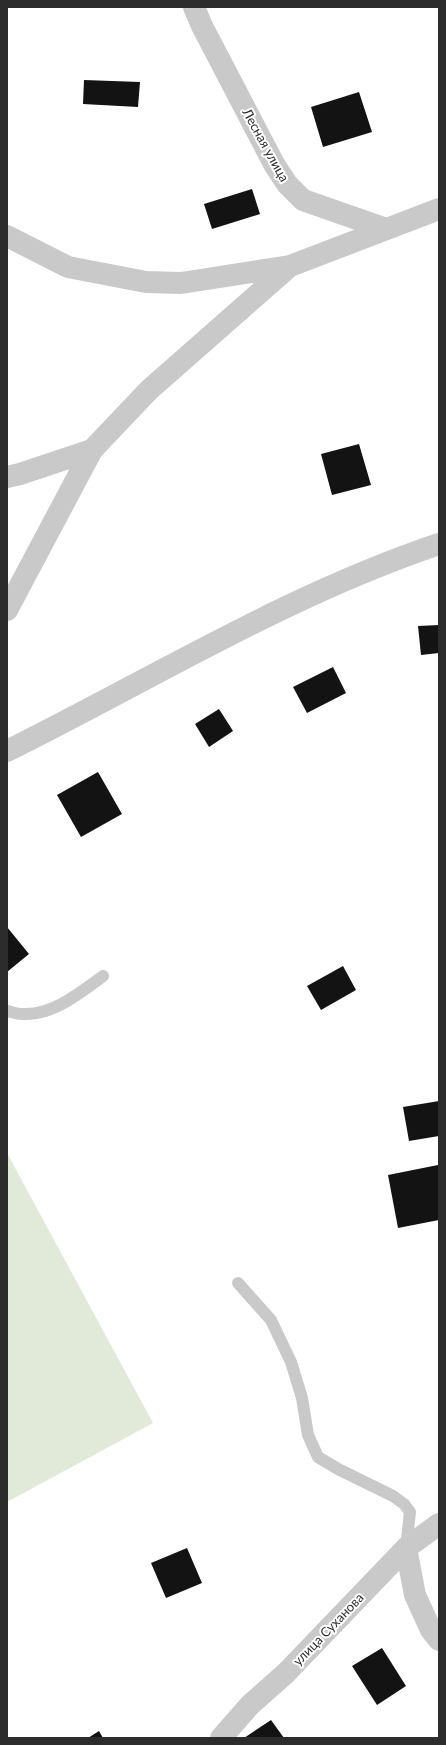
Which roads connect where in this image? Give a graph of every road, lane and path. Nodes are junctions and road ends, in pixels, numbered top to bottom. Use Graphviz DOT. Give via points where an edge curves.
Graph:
graph roads {
  1 [pos="194,7"];
  2 [pos="439,209"];
  3 [pos="386,229"];
  4 [pos="7,236"];
  5 [pos="290,266"];
  6 [pos="92,450"];
  7 [pos="7,477"];
  8 [pos="439,544"];
  9 [pos="7,610"];
  10 [pos="7,751"];
  11 [pos="103,976"];
  12 [pos="7,1011"];
  13 [pos="238,1283"];
  14 [pos="439,1524"];
  15 [pos="406,1548"];
  16 [pos="439,1640"];
  17 [pos="221,1738"];
  1 -- 3 [label="street, Лесная улица" via="274,164 287,184 304,200"];
  2 -- 3 [label="street"];
  3 -- 5 [label="street"];
  4 -- 5 [label="street" via="68,267 146,282 181,283"];
  5 -- 6 [label="street" via="150,390"];
  6 -- 7 [label="street"];
  6 -- 9 [label="street"];
  8 -- 10 [label="street" via="311,594"];
  11 -- 12 [label="lane" via="51,1010 23,1014"];
  13 -- 15 [label="lane" via="271,1320 291,1362 302,1398 308,1435 318,1457 404,1504 410,1512"];
  14 -- 15 [label="street, улица Суханова"];
  15 -- 16 [label="street" via="415,1595"];
  15 -- 17 [label="street, улица Суханова" via="286,1673 250,1705"];
}
